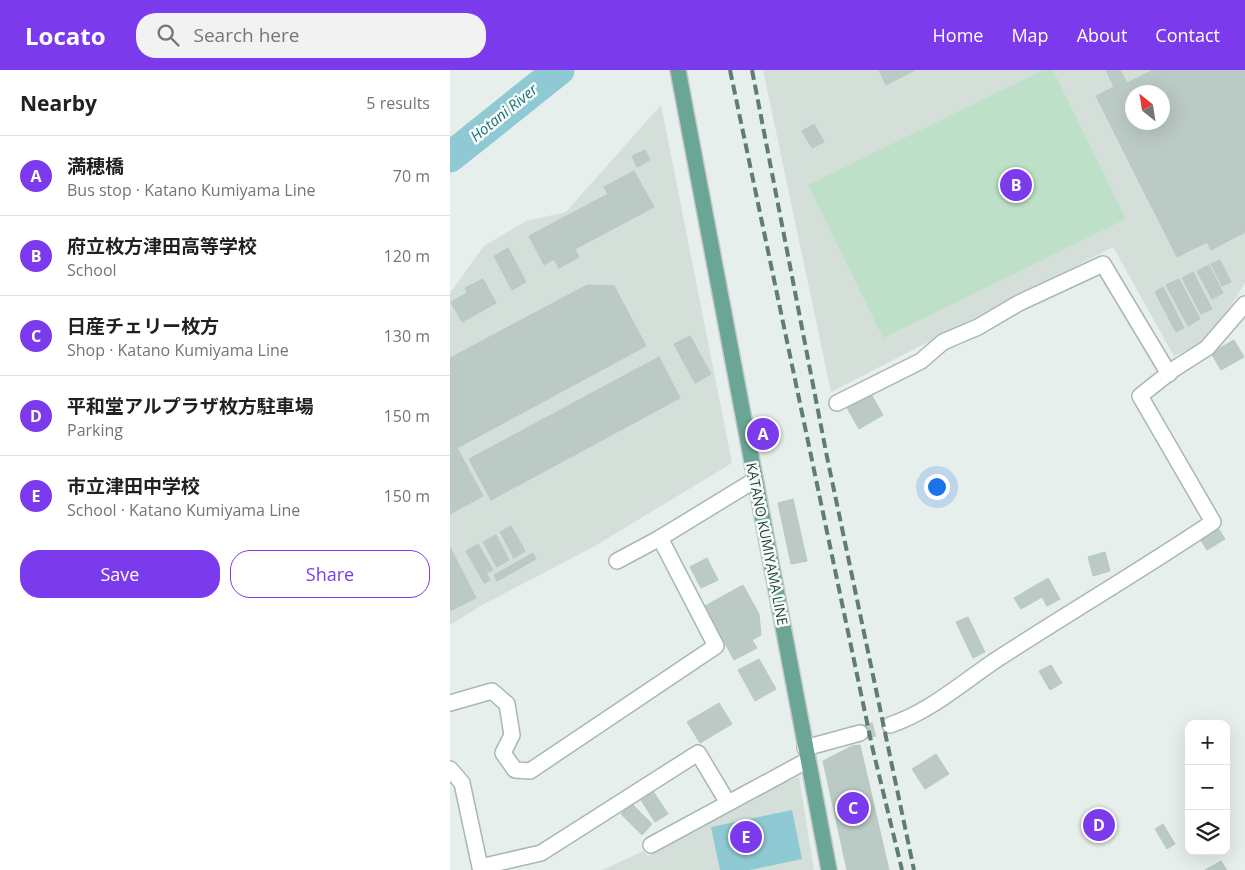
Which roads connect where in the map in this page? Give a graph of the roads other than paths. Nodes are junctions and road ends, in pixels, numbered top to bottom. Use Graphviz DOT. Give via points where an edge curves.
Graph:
graph roads {
  1 [pos="678,70"];
  2 [pos="1245,304"];
  3 [pos="1169,374"];
  4 [pos="837,403"];
  5 [pos="755,480"];
  6 [pos="660,538"];
  7 [pos="616,561"];
  8 [pos="450,703"];
  9 [pos="890,725"];
  10 [pos="860,733"];
  11 [pos="806,754"];
  12 [pos="450,769"];
  13 [pos="728,803"];
  14 [pos="651,845"];
  15 [pos="829,870"];
  1 -- 5 [label="main road, KATANO KUMIYAMA LINE"];
  2 -- 3 [label="street" via="1207,348"];
  3 -- 4 [label="street" via="1103,264 943,342 921,361"];
  3 -- 9 [label="street" via="1140,396 1214,522 910,719"];
  5 -- 6 [label="street"];
  5 -- 11 [label="main road, KATANO KUMIYAMA LINE"];
  6 -- 7 [label="street"];
  6 -- 8 [label="street" via="716,646 530,770 515,770 503,753 512,735 507,704 492,691"];
  10 -- 11 [label="street"];
  11 -- 13 [label="street"];
  11 -- 15 [label="main road, KATANO KUMIYAMA LINE"];
  12 -- 13 [label="street" via="462,783 480,867 541,853 698,753"];
  13 -- 14 [label="street"];
}
